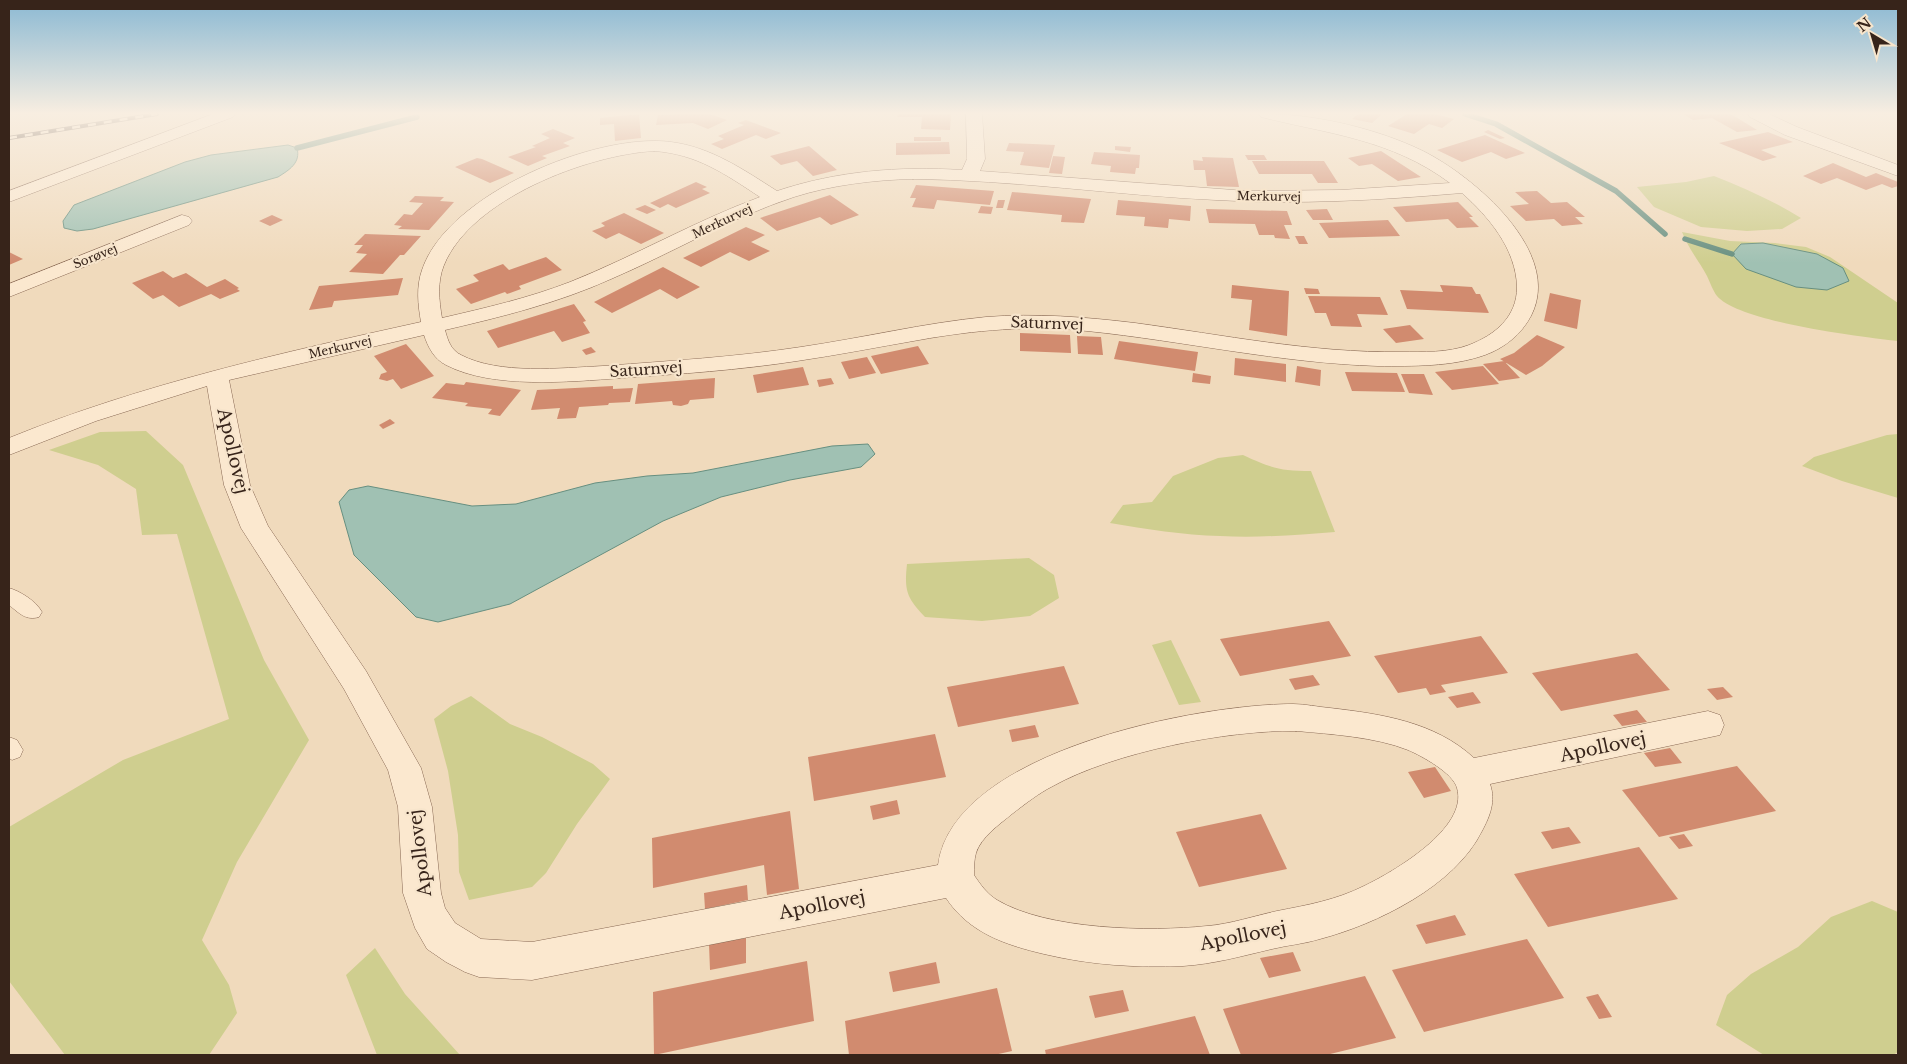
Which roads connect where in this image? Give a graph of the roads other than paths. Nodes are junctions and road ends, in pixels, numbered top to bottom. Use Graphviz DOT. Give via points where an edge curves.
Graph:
graph roads {
  1 [pos="72,164"];
  2 [pos="95,164"];
  3 [pos="569,164"];
  4 [pos="719,164"];
  5 [pos="974,164"];
  6 [pos="1431,164"];
  7 [pos="1878,164"];
  8 [pos="1898,171"];
  9 [pos="969,175"];
  10 [pos="1465,186"];
  11 [pos="9,187"];
  12 [pos="9,196"];
  13 [pos="775,198"];
  14 [pos="182,221"];
  15 [pos="9,291"];
  16 [pos="433,326"];
  17 [pos="217,377"];
  18 [pos="9,447"];
  19 [pos="9,595"];
  20 [pos="32,612"];
  21 [pos="1708,725"];
  22 [pos="1468,774"];
  23 [pos="955,879"];
  1 -- 11 [label="street"];
  2 -- 12 [label="street"];
  3 -- 16 [label="street, Saturnvej" via="502,195 453,234 434,264 427,296"];
  4 -- 13 [label="street, Saturnvej"];
  5 -- 9 [label="street"];
  6 -- 10 [label="street, Saturnvej"];
  7 -- 8 [label="street"];
  9 -- 10 [label="street, Merkurvej" via="1218,196 1372,196"];
  9 -- 13 [label="street, Merkurvej" via="879,175 841,180"];
  10 -- 16 [label="street, Saturnvej" via="1493,212 1510,234 1527,277 1527,302 1523,314 1503,336 1475,350 1457,354 1406,359 1350,359 1108,326 1016,321 937,329 827,350 739,362 566,375 496,372 460,363 440,350"];
  13 -- 16 [label="street, Merkurvej" via="588,282 510,308"];
  14 -- 15 [label="street, Sorøvej"];
  16 -- 17 [label="street, Merkurvej"];
  17 -- 18 [label="street, Merkurvej" via="119,404"];
  17 -- 23 [label="street, Apollovej" via="237,485 255,528 355,680 404,768 416,807 422,894 428,915 441,936 460,949 479,958 532,961"];
  19 -- 20 [label="lane"];
  21 -- 22 [label="street, Apollovej"];
  22 -- 23 [label="street, Apollovej" via="1446,752 1428,743 1351,724 1290,718 1201,726 1114,746 1042,774 993,808 964,839 956,859"];
  22 -- 23 [label="street, Apollovej" via="1475,790 1468,824 1457,841 1408,881 1371,902 1331,918 1207,945 1092,944 1025,932 980,911"];
}
